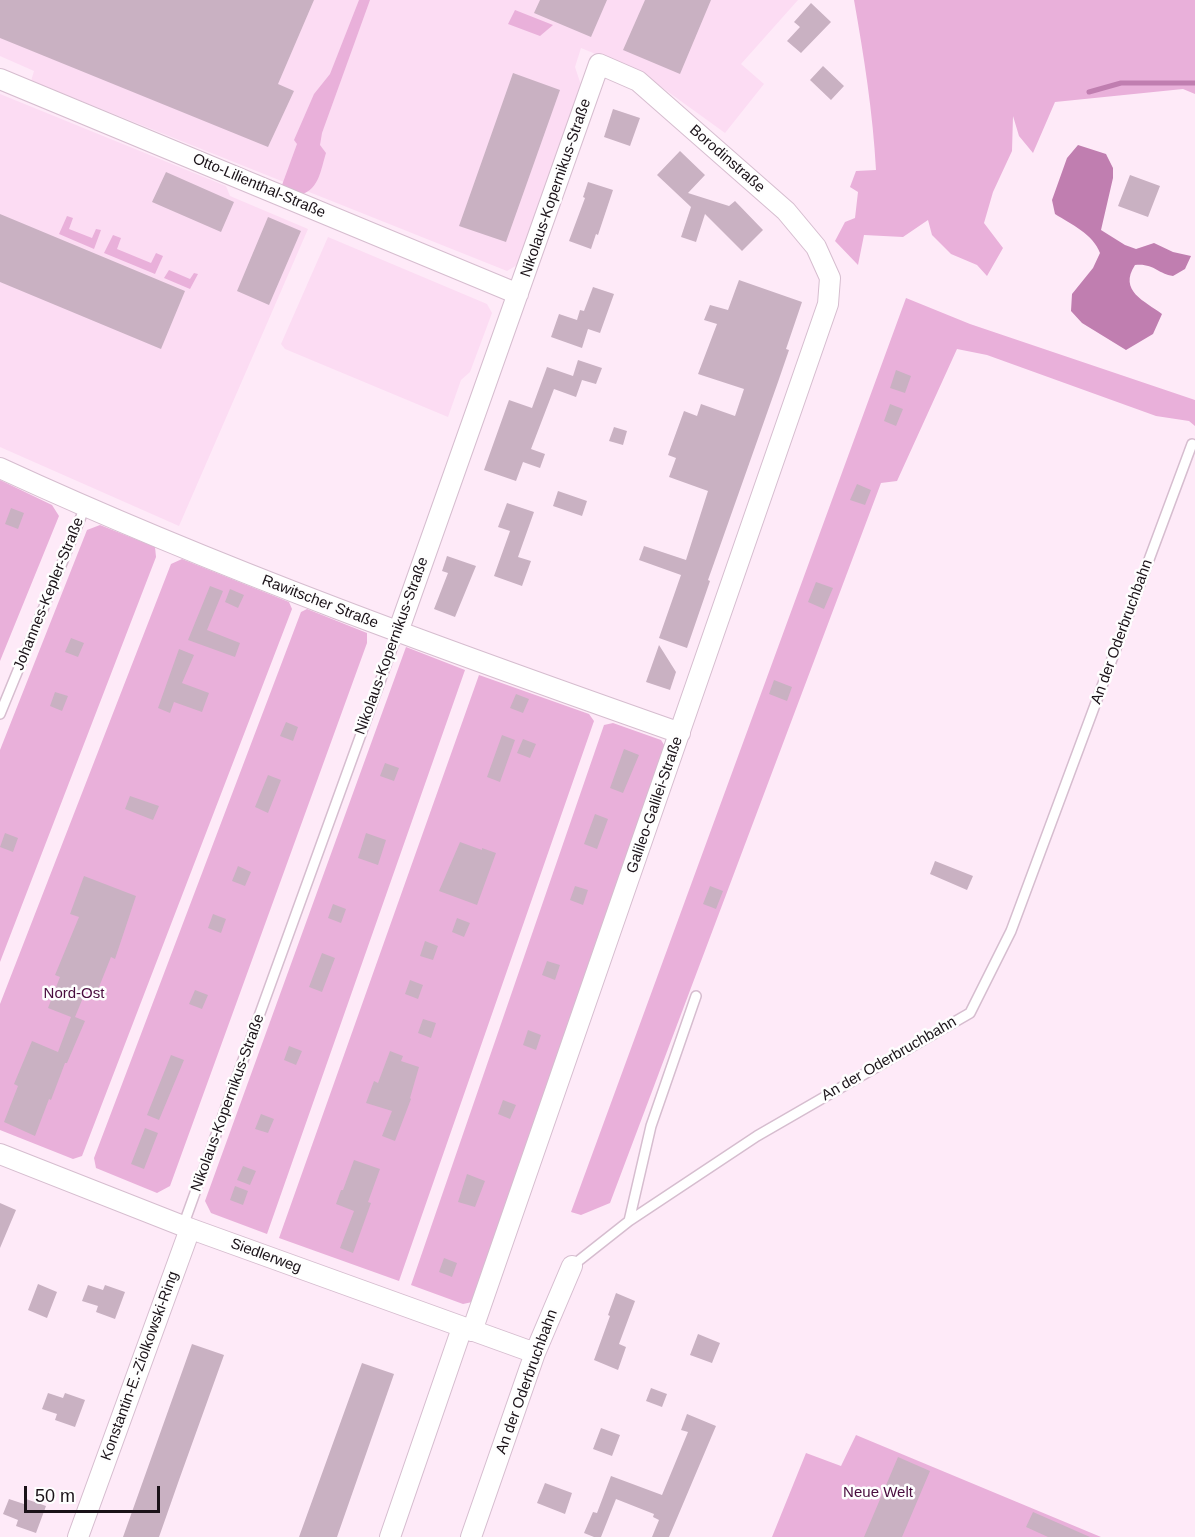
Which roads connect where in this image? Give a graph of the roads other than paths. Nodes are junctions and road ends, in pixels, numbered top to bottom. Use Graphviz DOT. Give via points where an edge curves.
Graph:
graph roads {
  1 [pos="599,64"];
  2 [pos="0,79"];
  3 [pos="830,278"];
  4 [pos="518,294"];
  5 [pos="1192,444"];
  6 [pos="0,468"];
  7 [pos="85,507"];
  8 [pos="398,632"];
  9 [pos="0,714"];
  10 [pos="680,733"];
  11 [pos="696,996"];
  12 [pos="0,1154"];
  13 [pos="629,1221"];
  14 [pos="186,1228"];
  15 [pos="572,1266"];
  16 [pos="467,1330"];
  17 [pos="535,1353"];
  18 [pos="78,1537"];
  19 [pos="390,1537"];
  20 [pos="471,1537"];
  1 -- 3 [label="street, Borodinstraße" via="638,81 786,211 816,247"];
  1 -- 4 [label="street, Nikolaus-Kopernikus-Straße"];
  2 -- 4 [label="street, Otto-Lilienthal-Straße"];
  3 -- 10 [label="street, Galileo-Galilei-Straße" via="828,304"];
  4 -- 8 [label="street, Nikolaus-Kopernikus-Straße"];
  5 -- 13 [label="lane, An der Oderbruchbahn" via="1011,931 970,1012 757,1136"];
  6 -- 7 [label="street, Rawitscher Straße"];
  7 -- 8 [label="street, Rawitscher Straße"];
  7 -- 9 [label="lane, Johannes-Kepler-Straße"];
  8 -- 10 [label="street, Rawitscher Straße"];
  8 -- 14 [label="lane, Nikolaus-Kopernikus-Straße"];
  10 -- 16 [label="street, Galileo-Galilei-Straße"];
  11 -- 13 [label="lane" via="651,1126"];
  12 -- 14 [label="street, Siedlerweg"];
  13 -- 15 [label="lane, An der Oderbruchbahn"];
  14 -- 16 [label="street, Siedlerweg"];
  14 -- 18 [label="street, Konstantin-E.-Ziolkowski-Ring"];
  15 -- 17 [label="street, An der Oderbruchbahn"];
  16 -- 17 [label="street, Siedlerweg"];
  16 -- 19 [label="street"];
  17 -- 20 [label="street, An der Oderbruchbahn"];
}
